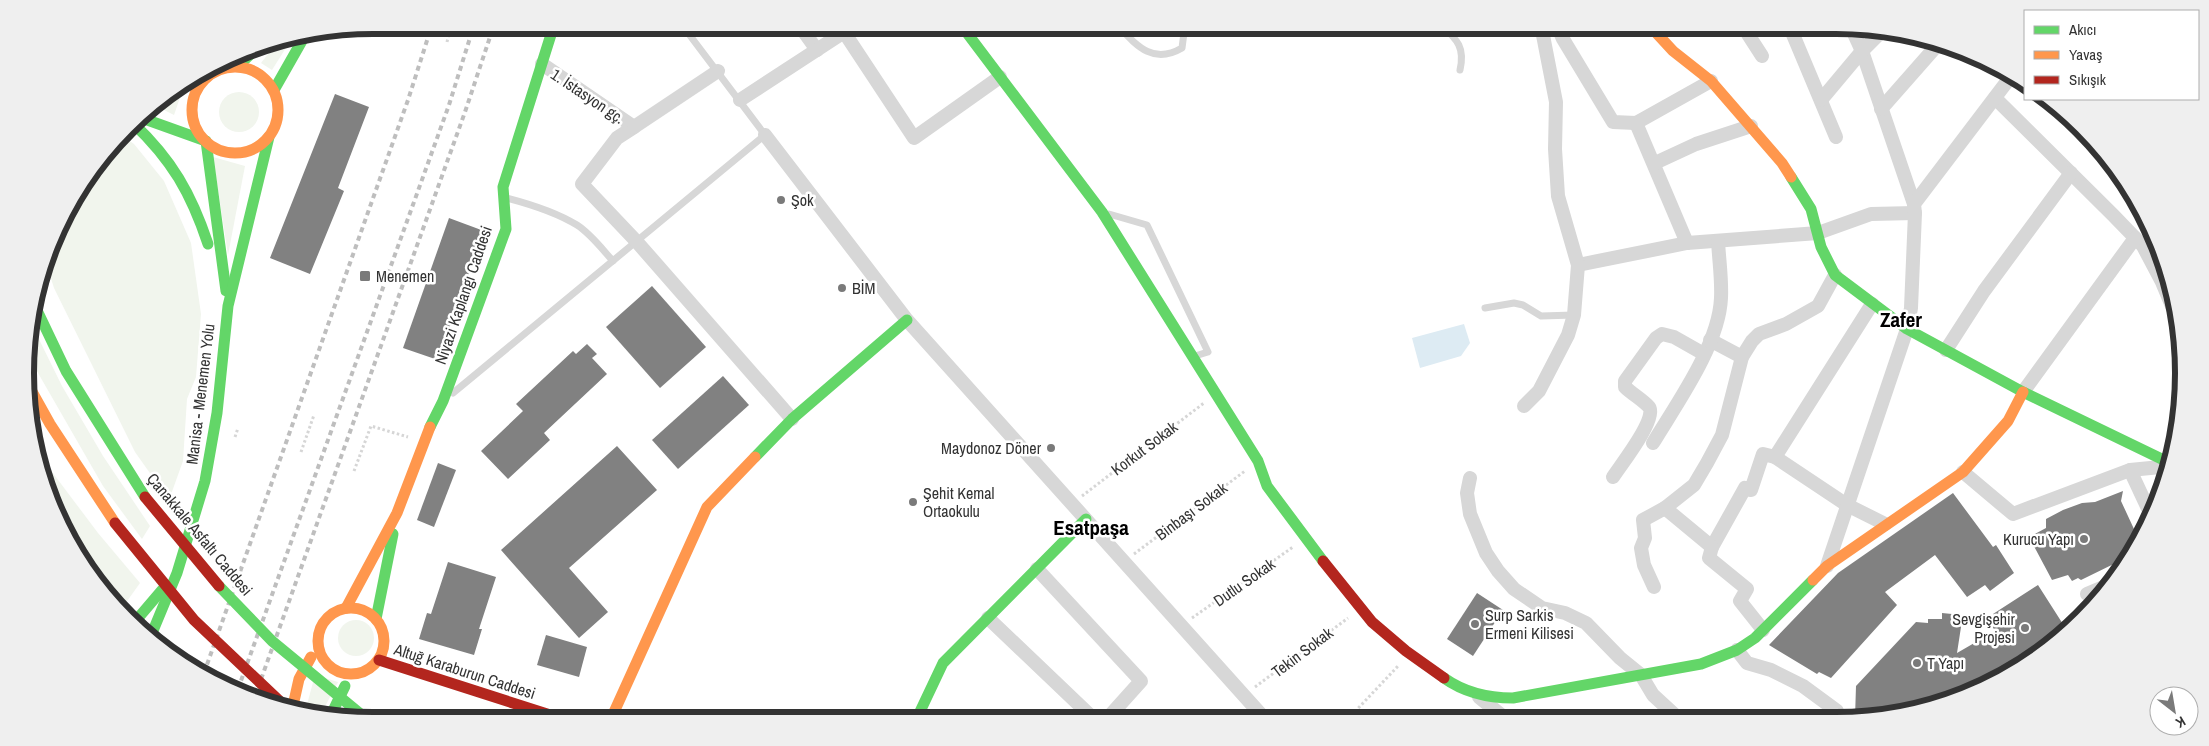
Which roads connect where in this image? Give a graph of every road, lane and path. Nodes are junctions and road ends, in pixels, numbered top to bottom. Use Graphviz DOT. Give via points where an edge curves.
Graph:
graph roads {
  1 [pos="449,34"];
  2 [pos="551,34"];
  3 [pos="689,34"];
  4 [pos="805,34"];
  5 [pos="841,34"];
  6 [pos="852,34"];
  7 [pos="968,34"];
  8 [pos="1127,34"];
  9 [pos="1184,34"];
  10 [pos="1449,34"];
  11 [pos="1543,34"];
  12 [pos="1561,34"];
  13 [pos="1657,34"];
  14 [pos="1748,34"];
  15 [pos="1793,34"];
  16 [pos="1854,34"];
  17 [pos="1876,37"];
  18 [pos="302,41"];
  19 [pos="447,42"];
  20 [pos="1934,48"];
  21 [pos="817,50"];
  22 [pos="1862,51"];
  23 [pos="1762,56"];
  24 [pos="245,59"];
  25 [pos="542,64"];
  26 [pos="238,66"];
  27 [pos="228,67"];
  28 [pos="1460,70"];
  29 [pos="718,71"];
  30 [pos="207,77"];
  31 [pos="1000,77"];
  32 [pos="2008,80"];
  33 [pos="1711,81"];
  34 [pos="274,90"];
  35 [pos="1994,98"];
  36 [pos="740,100"];
  37 [pos="1821,100"];
  38 [pos="1881,109"];
  39 [pos="148,119"];
  40 [pos="1636,123"];
  41 [pos="1751,126"];
  42 [pos="634,127"];
  43 [pos="138,128"];
  44 [pos="765,135"];
  45 [pos="1836,136"];
  46 [pos="269,137"];
  47 [pos="206,141"];
  48 [pos="1655,163"];
  49 [pos="2071,173"];
  50 [pos="504,197"];
  51 [pos="1914,208"];
  52 [pos="1102,212"];
  53 [pos="1818,233"];
  54 [pos="2135,238"];
  55 [pos="1718,241"];
  56 [pos="637,242"];
  57 [pos="1687,244"];
  58 [pos="613,261"];
  59 [pos="1578,266"];
  60 [pos="1835,275"];
  61 [pos="2165,289"];
  62 [pos="1872,304"];
  63 [pos="228,306"];
  64 [pos="1485,308"];
  65 [pos="39,311"];
  66 [pos="1574,315"];
  67 [pos="40,317"];
  68 [pos="907,320"];
  69 [pos="1907,329"];
  70 [pos="1710,340"];
  71 [pos="1946,350"];
  72 [pos="1704,354"];
  73 [pos="1194,356"];
  74 [pos="1742,357"];
  75 [pos="2023,392"];
  76 [pos="1216,393"];
  77 [pos="34,395"];
  78 [pos="443,401"];
  79 [pos="1524,406"];
  80 [pos="314,415"];
  81 [pos="37,419"];
  82 [pos="792,419"];
  83 [pos="423,442"];
  84 [pos="1653,443"];
  85 [pos="301,452"];
  86 [pos="1775,457"];
  87 [pos="1258,461"];
  88 [pos="2164,461"];
  89 [pos="2162,466"];
  90 [pos="2130,470"];
  91 [pos="354,472"];
  92 [pos="1963,472"];
  93 [pos="1613,477"];
  94 [pos="1470,478"];
  95 [pos="90,487"];
  96 [pos="1072,504"];
  97 [pos="1847,504"];
  98 [pos="1664,508"];
  99 [pos="2147,508"];
  100 [pos="397,513"];
  101 [pos="1086,519"];
  102 [pos="1885,524"];
  103 [pos="1306,538"];
  104 [pos="1712,546"];
  105 [pos="1124,561"];
  106 [pos="1826,566"];
  107 [pos="1037,569"];
  108 [pos="177,573"];
  109 [pos="1654,587"];
  110 [pos="2097,590"];
  111 [pos="2087,594"];
  112 [pos="346,608"];
  113 [pos="1360,608"];
  114 [pos="138,618"];
  115 [pos="988,618"];
  116 [pos="376,619"];
  117 [pos="1182,626"];
  118 [pos="1764,630"];
  119 [pos="153,631"];
  120 [pos="318,644"];
  121 [pos="1737,650"];
  122 [pos="1410,654"];
  123 [pos="379,660"];
  124 [pos="350,675"];
  125 [pos="1641,675"];
  126 [pos="1474,694"];
  127 [pos="1244,696"];
  128 [pos="279,699"];
  129 [pos="293,703"];
  130 [pos="333,710"];
  131 [pos="358,712"];
  132 [pos="541,712"];
  133 [pos="614,712"];
  134 [pos="920,712"];
  135 [pos="1082,712"];
  136 [pos="1113,712"];
  137 [pos="1259,712"];
  138 [pos="1355,712"];
  139 [pos="1497,712"];
  140 [pos="1671,712"];
  141 [pos="1837,712"];
  1 -- 19 [label="path"];
  2 -- 25 [label="main road, Niyazi Kaplangı Caddesi"];
  3 -- 29 [label="lane"];
  4 -- 21 [label="street"];
  5 -- 21 [label="street"];
  6 -- 31 [label="street" via="914,138"];
  7 -- 31 [label="main road"];
  8 -- 9 [label="lane" via="1157,56 1172,54 1182,48"];
  10 -- 28 [label="lane" via="1460,46 1463,58"];
  11 -- 59 [label="street" via="1556,102 1558,196"];
  12 -- 40 [label="street" via="1613,122"];
  13 -- 33 [label="main road"];
  14 -- 23 [label="street"];
  15 -- 37 [label="street"];
  16 -- 22 [label="street"];
  17 -- 22 [label="street"];
  18 -- 34 [label="main road"];
  20 -- 38 [label="street"];
  21 -- 36 [label="street"];
  22 -- 37 [label="street"];
  22 -- 38 [label="street"];
  24 -- 26 [label="main road"];
  25 -- 42 [label="street, 1. İstasyon gç."];
  25 -- 50 [label="main road, Niyazi Kaplangı Caddesi" via="503,187"];
  26 -- 27 [label="main road, Manisa - Menemen Yolu"];
  26 -- 34 [label="main road" via="265,78"];
  29 -- 36 [label="lane"];
  29 -- 42 [label="street, 1. İstasyon gç."];
  30 -- 47 [label="main road, Manisa - Menemen Yolu" via="193,104 194,121"];
  31 -- 52 [label="main road"];
  32 -- 35 [label="street"];
  33 -- 40 [label="street"];
  33 -- 41 [label="main road"];
  34 -- 46 [label="main road, Manisa - Menemen Yolu" via="278,114"];
  35 -- 49 [label="street"];
  35 -- 51 [label="street"];
  36 -- 44 [label="lane"];
  37 -- 45 [label="street"];
  38 -- 51 [label="street"];
  39 -- 47 [label="main road"];
  40 -- 48 [label="street"];
  41 -- 48 [label="street" via="1696,144"];
  41 -- 53 [label="main road" via="1782,163 1811,209"];
  42 -- 56 [label="street, 1. İstasyon gç." via="617,138 582,184"];
  43 -- 63 [label="main road" via="180,174 196,205"];
  44 -- 56 [label="lane"];
  44 -- 68 [label="street"];
  46 -- 47 [label="main road" via="250,150 238,153 216,148"];
  46 -- 63 [label="main road, Manisa - Menemen Yolu"];
  47 -- 63 [label="main road, Manisa - Menemen Yolu"];
  48 -- 57 [label="street"];
  49 -- 54 [label="street"];
  49 -- 71 [label="street" via="1984,291"];
  50 -- 58 [label="lane" via="529,204 576,225 593,238"];
  50 -- 78 [label="main road, Niyazi Kaplangı Caddesi" via="506,229"];
  51 -- 53 [label="street" via="1871,214"];
  51 -- 69 [label="street"];
  52 -- 73 [label="main road"];
  52 -- 73 [label="lane" via="1147,225 1208,352"];
  53 -- 55 [label="street"];
  53 -- 60 [label="main road" via="1820,247"];
  54 -- 61 [label="street" via="2143,246"];
  54 -- 75 [label="street"];
  55 -- 57 [label="street"];
  55 -- 70 [label="street" via="1721,299"];
  56 -- 58 [label="lane"];
  56 -- 82 [label="street"];
  57 -- 59 [label="street"];
  58 -- 78 [label="lane"];
  59 -- 66 [label="street"];
  60 -- 62 [label="main road"];
  60 -- 74 [label="street" via="1818,306 1786,324 1759,334"];
  62 -- 69 [label="main road"];
  62 -- 86 [label="street"];
  63 -- 108 [label="main road, Manisa - Menemen Yolu" via="212,447"];
  64 -- 66 [label="lane" via="1514,302 1541,316"];
  65 -- 67 [label="main road"];
  66 -- 79 [label="street" via="1568,335 1539,391"];
  67 -- 131 [label="main road, Çanakkale Asfaltı Caddesi, bridge" via="66,371 144,497 270,640"];
  68 -- 82 [label="main road"];
  68 -- 96 [label="street"];
  69 -- 71 [label="main road"];
  69 -- 97 [label="street"];
  70 -- 72 [label="street"];
  70 -- 74 [label="street"];
  71 -- 75 [label="main road"];
  72 -- 84 [label="street"];
  72 -- 93 [label="street" via="1674,337 1662,334 1656,338 1625,381 1625,387 1651,413 1646,427"];
  73 -- 76 [label="main road"];
  74 -- 98 [label="street" via="1722,434 1711,456 1694,485"];
  75 -- 88 [label="main road"];
  75 -- 92 [label="main road" via="2008,421"];
  76 -- 87 [label="main road"];
  76 -- 96 [label="path, Korkut Sokak"];
  77 -- 95 [label="main road"];
  78 -- 83 [label="main road, Niyazi Kaplangı Caddesi"];
  80 -- 85 [label="path"];
  81 -- 95 [label="main road" via="56,451"];
  82 -- 133 [label="main road" via="707,507"];
  83 -- 91 [label="path" via="371,426"];
  83 -- 100 [label="main road, Niyazi Kaplangı Caddesi"];
  86 -- 97 [label="street"];
  86 -- 104 [label="street" via="1763,454 1751,490 1745,488"];
  87 -- 103 [label="main road" via="1267,486"];
  87 -- 105 [label="path, Binbaşı Sokak"];
  89 -- 90 [label="street"];
  90 -- 92 [label="street" via="2013,514"];
  90 -- 99 [label="street"];
  92 -- 102 [label="main road"];
  94 -- 125 [label="street" via="1467,493 1470,514 1486,554 1514,590 1542,608 1565,613 1586,623"];
  95 -- 128 [label="main road, bridge" via="194,620"];
  96 -- 101 [label="street"];
  97 -- 102 [label="street"];
  97 -- 106 [label="street"];
  98 -- 104 [label="street"];
  98 -- 109 [label="street" via="1643,520 1645,538 1641,548 1644,565"];
  100 -- 112 [label="main road, Niyazi Kaplangı Caddesi"];
  100 -- 116 [label="main road, Niyazi Kaplangı Caddesi"];
  101 -- 105 [label="street"];
  101 -- 107 [label="main road"];
  102 -- 106 [label="main road"];
  103 -- 113 [label="main road"];
  103 -- 117 [label="path, Dutlu Sokak"];
  104 -- 118 [label="street" via="1710,558 1747,589 1740,601"];
  105 -- 117 [label="street"];
  106 -- 118 [label="main road"];
  107 -- 115 [label="main road"];
  107 -- 136 [label="street" via="1141,681"];
  108 -- 114 [label="main road, Manisa - Menemen Yolu"];
  108 -- 119 [label="main road, Manisa - Menemen Yolu"];
  110 -- 111 [label="street"];
  112 -- 116 [label="main road" via="362,610"];
  112 -- 120 [label="main road" via="334,612 325,621 319,632"];
  113 -- 122 [label="main road"];
  113 -- 127 [label="path, Tekin Sokak"];
  115 -- 134 [label="main road" via="943,663"];
  115 -- 135 [label="street"];
  116 -- 123 [label="main road" via="385,644"];
  117 -- 127 [label="street"];
  118 -- 121 [label="main road"];
  120 -- 124 [label="main road" via="325,662"];
  120 -- 129 [label="main road" via="299,680"];
  121 -- 125 [label="main road" via="1701,664"];
  121 -- 141 [label="street" via="1747,663 1771,670 1803,686"];
  122 -- 126 [label="main road" via="1449,682"];
  122 -- 138 [label="path"];
  123 -- 124 [label="main road" via="366,671"];
  123 -- 132 [label="main road, Altuğ Karaburun Caddesi"];
  124 -- 130 [label="main road"];
  125 -- 126 [label="main road" via="1513,698"];
  125 -- 140 [label="street" via="1653,695"];
  126 -- 139 [label="street"];
  127 -- 137 [label="street"];
}
